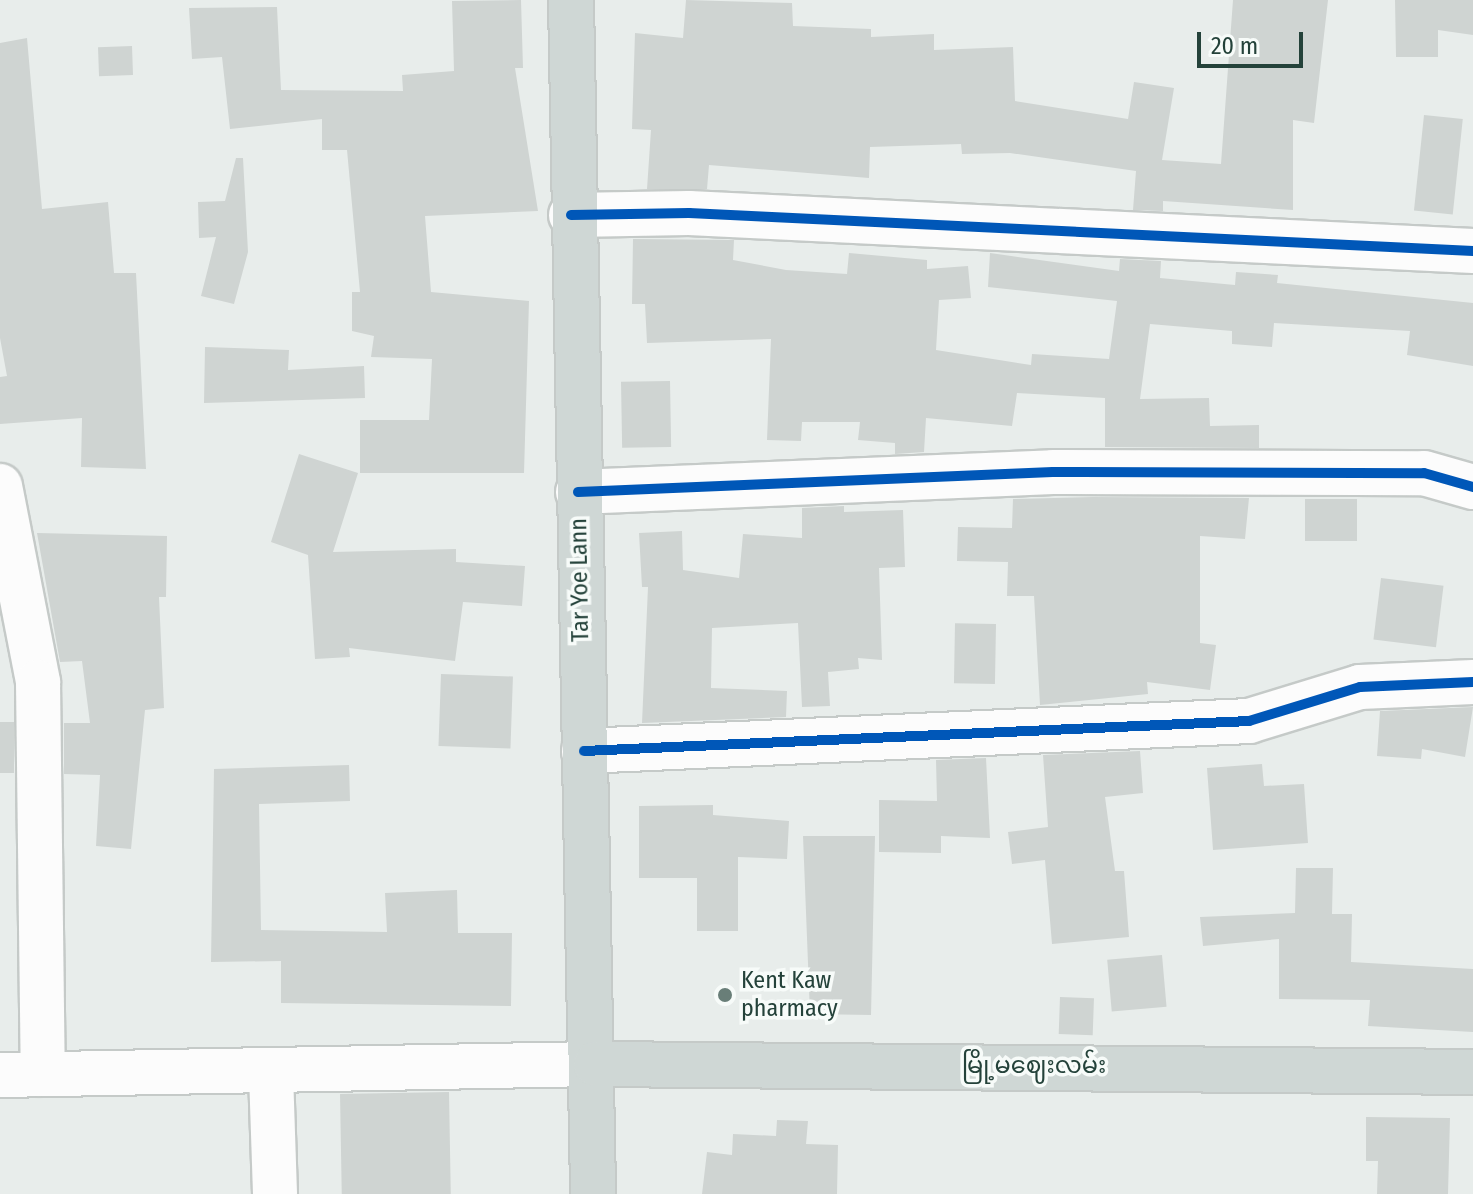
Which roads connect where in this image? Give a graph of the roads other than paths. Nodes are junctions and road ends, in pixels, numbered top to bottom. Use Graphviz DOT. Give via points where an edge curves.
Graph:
graph roads {
  1 [pos="571,0"];
  2 [pos="571,215"];
  3 [pos="1473,251"];
  4 [pos="0,486"];
  5 [pos="1473,487"];
  6 [pos="578,492"];
  7 [pos="1473,682"];
  8 [pos="584,751"];
  9 [pos="596,1064"];
  10 [pos="1473,1072"];
  11 [pos="271,1073"];
  12 [pos="43,1074"];
  13 [pos="0,1075"];
  14 [pos="275,1194"];
  15 [pos="593,1194"];
  1 -- 2 [label="main road, Tar Yoe Lann"];
  2 -- 3 [label="street" via="689,213"];
  2 -- 6 [label="main road, Tar Yoe Lann"];
  4 -- 12 [label="street" via="38,682"];
  5 -- 6 [label="street" via="1424,473 1053,472"];
  6 -- 8 [label="main road, Tar Yoe Lann"];
  7 -- 8 [label="street" via="1360,687 1249,721"];
  8 -- 9 [label="main road, Tar Yoe Lann"];
  9 -- 10 [label="main road, မြို့မဈေးလမ်း"];
  9 -- 11 [label="street"];
  9 -- 15 [label="main road, Tar Yoe Lann"];
  11 -- 12 [label="street"];
  11 -- 14 [label="street"];
  12 -- 13 [label="street"];
}
